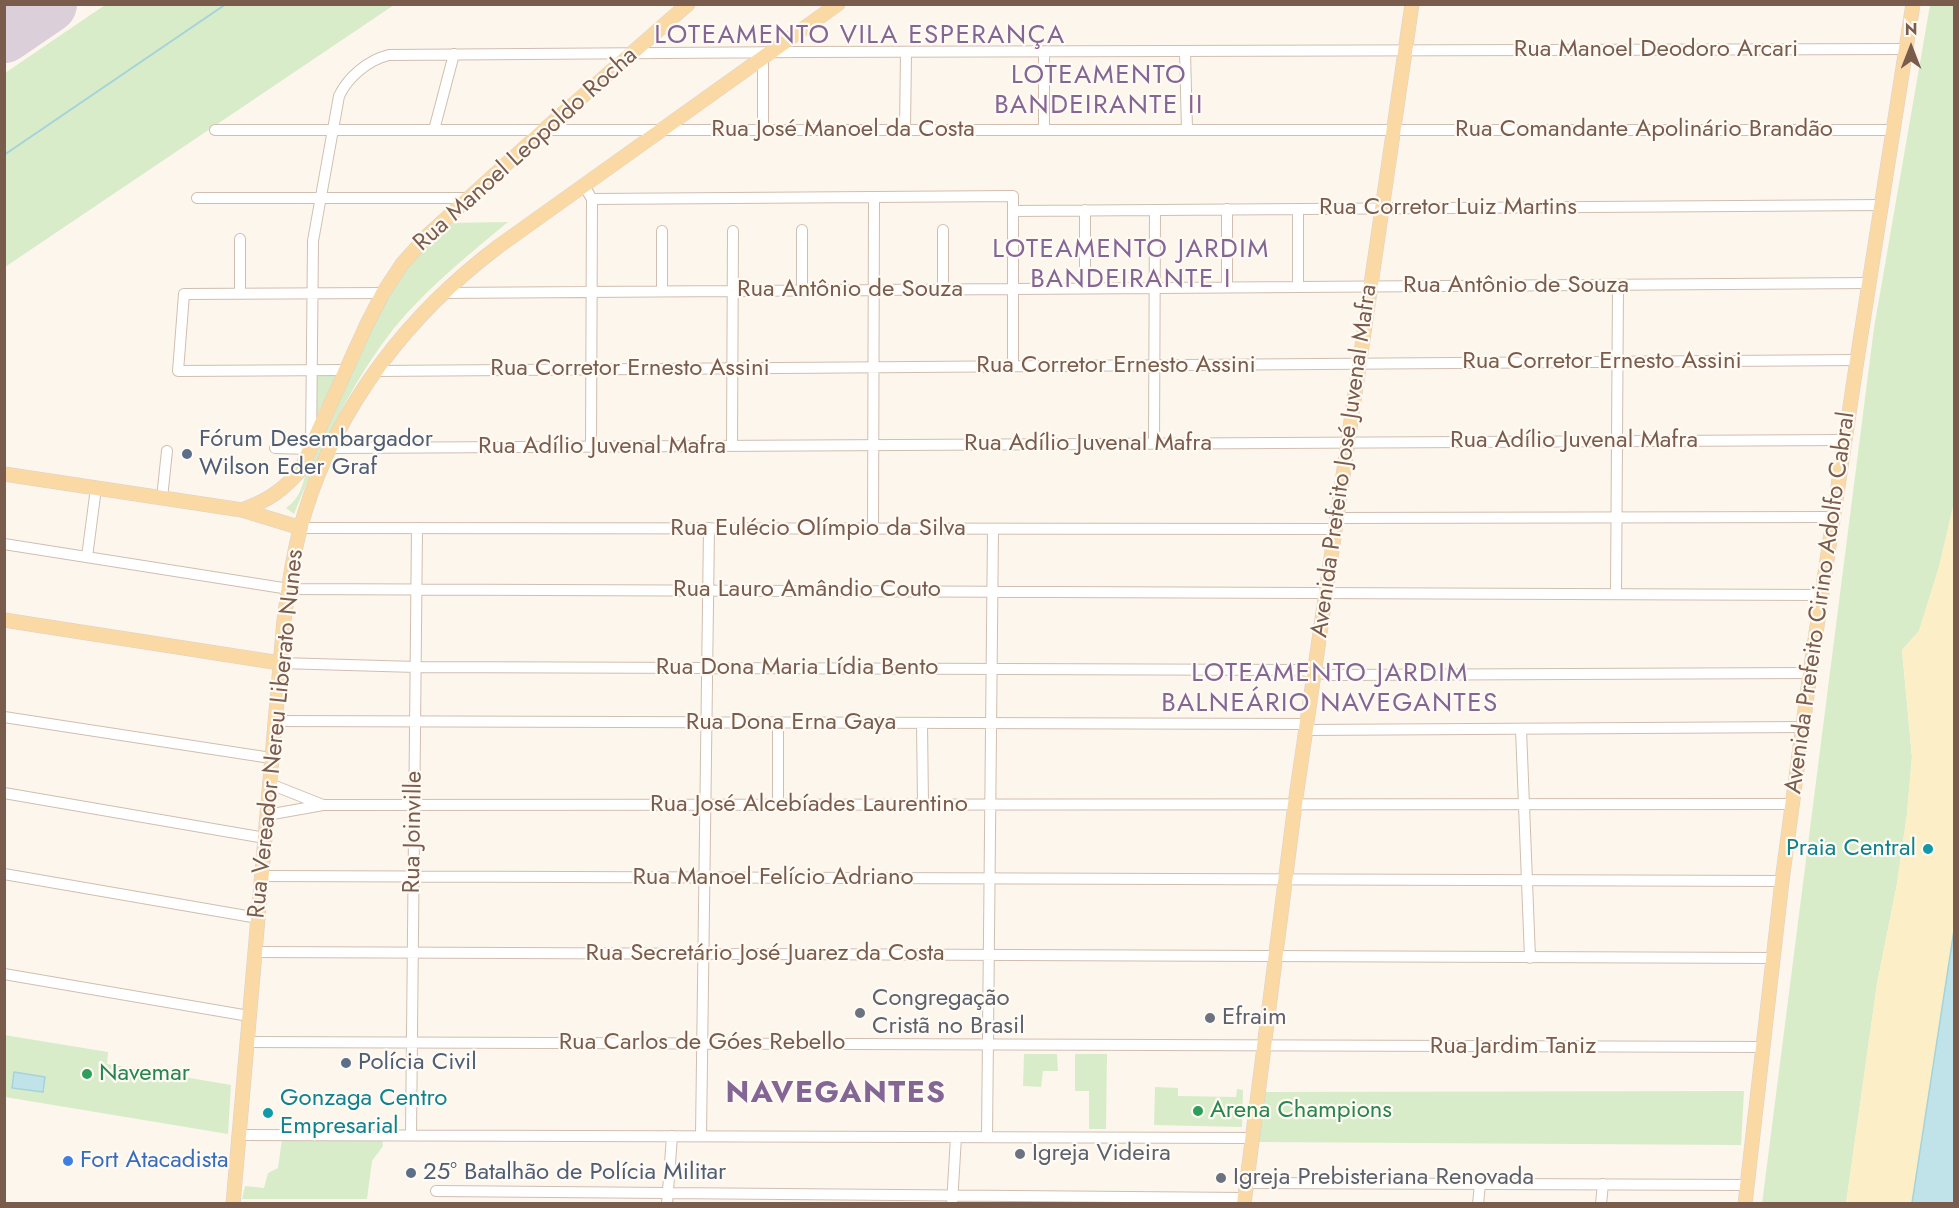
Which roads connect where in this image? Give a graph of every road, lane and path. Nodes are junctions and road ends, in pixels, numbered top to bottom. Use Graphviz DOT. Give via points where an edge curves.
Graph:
graph roads {
  1 [pos="688,4"];
  2 [pos="838,4"];
  3 [pos="1412,4"];
  4 [pos="1913,4"];
  5 [pos="1906,49"];
  6 [pos="1405,51"];
  7 [pos="906,52"];
  8 [pos="1044,52"];
  9 [pos="1185,52"];
  10 [pos="633,53"];
  11 [pos="454,54"];
  12 [pos="767,55"];
  13 [pos="215,130"];
  14 [pos="333,130"];
  15 [pos="435,130"];
  16 [pos="544,130"];
  17 [pos="663,130"];
  18 [pos="763,130"];
  19 [pos="905,130"];
  20 [pos="1044,130"];
  21 [pos="1187,130"];
  22 [pos="1394,130"];
  23 [pos="1894,130"];
  24 [pos="584,186"];
  25 [pos="874,197"];
  26 [pos="197,198"];
  27 [pos="321,198"];
  28 [pos="469,198"];
  29 [pos="592,199"];
  30 [pos="1882,205"];
  31 [pos="1382,208"];
  32 [pos="1227,209"];
  33 [pos="1298,209"];
  34 [pos="1013,210"];
  35 [pos="1085,210"];
  36 [pos="1155,210"];
  37 [pos="802,230"];
  38 [pos="943,230"];
  39 [pos="662,231"];
  40 [pos="733,231"];
  41 [pos="240,239"];
  42 [pos="1870,283"];
  43 [pos="1618,285"];
  44 [pos="1371,286"];
  45 [pos="1227,287"];
  46 [pos="1298,287"];
  47 [pos="1085,288"];
  48 [pos="1155,288"];
  49 [pos="943,289"];
  50 [pos="1013,289"];
  51 [pos="802,290"];
  52 [pos="873,290"];
  53 [pos="662,291"];
  54 [pos="733,291"];
  55 [pos="443,292"];
  56 [pos="592,292"];
  57 [pos="383,293"];
  58 [pos="240,294"];
  59 [pos="312,294"];
  60 [pos="1857,360"];
  61 [pos="1617,362"];
  62 [pos="1359,364"];
  63 [pos="1154,365"];
  64 [pos="1013,366"];
  65 [pos="873,367"];
  66 [pos="733,368"];
  67 [pos="591,369"];
  68 [pos="346,370"];
  69 [pos="312,371"];
  70 [pos="376,371"];
  71 [pos="1845,440"];
  72 [pos="1617,441"];
  73 [pos="1348,442"];
  74 [pos="1154,443"];
  75 [pos="873,445"];
  76 [pos="732,446"];
  77 [pos="591,447"];
  78 [pos="275,448"];
  79 [pos="331,448"];
  80 [pos="311,449"];
  81 [pos="167,451"];
  82 [pos="4,474"];
  83 [pos="96,488"];
  84 [pos="162,498"];
  85 [pos="242,510"];
  86 [pos="1833,517"];
  87 [pos="1616,518"];
  88 [pos="1336,523"];
  89 [pos="301,528"];
  90 [pos="417,528"];
  91 [pos="708,528"];
  92 [pos="873,529"];
  93 [pos="993,529"];
  94 [pos="4,544"];
  95 [pos="87,557"];
  96 [pos="289,588"];
  97 [pos="417,589"];
  98 [pos="708,590"];
  99 [pos="993,591"];
  100 [pos="1326,592"];
  101 [pos="1616,594"];
  102 [pos="1821,595"];
  103 [pos="4,620"];
  104 [pos="280,663"];
  105 [pos="416,667"];
  106 [pos="707,668"];
  107 [pos="992,669"];
  108 [pos="1314,672"];
  109 [pos="1810,673"];
  110 [pos="4,717"];
  111 [pos="274,721"];
  112 [pos="415,722"];
  113 [pos="706,722"];
  114 [pos="778,723"];
  115 [pos="922,723"];
  116 [pos="991,723"];
  117 [pos="1306,727"];
  118 [pos="1803,727"];
  119 [pos="1521,729"];
  120 [pos="272,758"];
  121 [pos="270,784"];
  122 [pos="4,793"];
  123 [pos="923,804"];
  124 [pos="990,804"];
  125 [pos="1295,804"];
  126 [pos="1524,804"];
  127 [pos="1792,804"];
  128 [pos="323,805"];
  129 [pos="414,805"];
  130 [pos="705,805"];
  131 [pos="778,805"];
  132 [pos="267,815"];
  133 [pos="265,838"];
  134 [pos="4,874"];
  135 [pos="262,876"];
  136 [pos="414,876"];
  137 [pos="704,877"];
  138 [pos="990,878"];
  139 [pos="1285,880"];
  140 [pos="1527,880"];
  141 [pos="1782,881"];
  142 [pos="258,918"];
  143 [pos="255,952"];
  144 [pos="413,953"];
  145 [pos="703,954"];
  146 [pos="989,955"];
  147 [pos="1275,957"];
  148 [pos="1530,958"];
  149 [pos="1773,958"];
  150 [pos="4,974"];
  151 [pos="249,1016"];
  152 [pos="247,1042"];
  153 [pos="412,1042"];
  154 [pos="702,1044"];
  155 [pos="988,1045"];
  156 [pos="1264,1046"];
  157 [pos="1763,1047"];
  158 [pos="239,1135"];
  159 [pos="411,1135"];
  160 [pos="672,1136"];
  161 [pos="701,1136"];
  162 [pos="956,1137"];
  163 [pos="987,1137"];
  164 [pos="1252,1138"];
  165 [pos="1246,1183"];
  166 [pos="1480,1184"];
  167 [pos="1603,1184"];
  168 [pos="1747,1185"];
  169 [pos="436,1191"];
  170 [pos="667,1198"];
  171 [pos="952,1199"];
  172 [pos="1244,1201"];
  173 [pos="233,1203"];
  174 [pos="1478,1203"];
  175 [pos="1601,1203"];
  176 [pos="1745,1203"];
  1 -- 10 [label="main road, Rua Manoel Leopoldo Rocha"];
  2 -- 12 [label="main road, Rua Vereador Nereu Liberato Nunes"];
  3 -- 6 [label="main road, Avenida Prefeito José Juvenal Mafra"];
  4 -- 5 [label="main road, Avenida Prefeito Cirino Adolfo Cabral"];
  5 -- 6 [label="street, Rua Manoel Deodoro Arcari"];
  5 -- 23 [label="main road, Avenida Prefeito Cirino Adolfo Cabral"];
  6 -- 9 [label="street, Rua Manoel Deodoro Arcari"];
  6 -- 22 [label="main road, Avenida Prefeito José Juvenal Mafra"];
  7 -- 8 [label="street, Rua Manoel Deodoro Arcari"];
  7 -- 12 [label="street, Rua Manoel Deodoro Arcari"];
  7 -- 19 [label="street"];
  8 -- 9 [label="street, Rua Manoel Deodoro Arcari"];
  8 -- 20 [label="street"];
  9 -- 21 [label="street"];
  10 -- 11 [label="street, Rua Manoel Deodoro Arcari"];
  10 -- 12 [label="street, Rua Manoel Deodoro Arcari"];
  10 -- 16 [label="main road, Rua Manoel Leopoldo Rocha"];
  11 -- 14 [label="street, Rua Manoel Deodoro Arcari" via="389,55 369,63 343,88"];
  11 -- 15 [label="street"];
  12 -- 17 [label="main road, Rua Vereador Nereu Liberato Nunes"];
  12 -- 18 [label="street"];
  13 -- 14 [label="street, Rua José Manoel da Costa"];
  14 -- 15 [label="street, Rua José Manoel da Costa"];
  14 -- 27 [label="street, Rua Manoel Deodoro Arcari"];
  15 -- 16 [label="street, Rua José Manoel da Costa"];
  16 -- 17 [label="street, Rua José Manoel da Costa"];
  16 -- 28 [label="main road, Rua Manoel Leopoldo Rocha"];
  17 -- 18 [label="street, Rua José Manoel da Costa"];
  17 -- 24 [label="main road, Rua Vereador Nereu Liberato Nunes"];
  18 -- 19 [label="street, Rua José Manoel da Costa"];
  19 -- 20 [label="street, Rua José Manoel da Costa"];
  20 -- 21 [label="street, Rua José Manoel da Costa"];
  21 -- 22 [label="street, Rua José Manoel da Costa"];
  22 -- 23 [label="street, Rua Comandante Apolinário Brandão"];
  22 -- 31 [label="main road, Avenida Prefeito José Juvenal Mafra"];
  23 -- 30 [label="main road, Avenida Prefeito Cirino Adolfo Cabral"];
  24 -- 29 [label="street"];
  24 -- 55 [label="main road, Rua Vereador Nereu Liberato Nunes"];
  25 -- 29 [label="street"];
  25 -- 34 [label="street" via="1013,196"];
  25 -- 52 [label="street"];
  26 -- 27 [label="street"];
  27 -- 28 [label="street"];
  27 -- 59 [label="street, Rua Manoel Deodoro Arcari" via="313,241"];
  28 -- 57 [label="main road, Rua Manoel Leopoldo Rocha" via="429,234"];
  29 -- 56 [label="street"];
  30 -- 31 [label="street, Rua Corretor Luiz Martins"];
  30 -- 42 [label="main road, Avenida Prefeito Cirino Adolfo Cabral"];
  31 -- 33 [label="street, Rua Corretor Luiz Martins"];
  31 -- 44 [label="main road, Avenida Prefeito José Juvenal Mafra"];
  32 -- 33 [label="street, Rua Corretor Luiz Martins"];
  32 -- 36 [label="street, Rua Corretor Luiz Martins"];
  32 -- 45 [label="street"];
  33 -- 46 [label="street"];
  34 -- 35 [label="street, Rua Corretor Luiz Martins"];
  34 -- 50 [label="street"];
  35 -- 36 [label="street, Rua Corretor Luiz Martins"];
  35 -- 47 [label="street"];
  36 -- 48 [label="street"];
  37 -- 51 [label="street"];
  38 -- 49 [label="street"];
  39 -- 53 [label="street"];
  40 -- 54 [label="street"];
  41 -- 58 [label="street"];
  42 -- 43 [label="street, Rua Antônio de Souza"];
  42 -- 60 [label="main road, Avenida Prefeito Cirino Adolfo Cabral"];
  43 -- 44 [label="street, Rua Antônio de Souza"];
  43 -- 61 [label="street"];
  44 -- 46 [label="street, Rua Antônio de Souza"];
  44 -- 62 [label="main road, Avenida Prefeito José Juvenal Mafra"];
  45 -- 46 [label="street, Rua Antônio de Souza"];
  45 -- 48 [label="street, Rua Antônio de Souza"];
  47 -- 48 [label="street, Rua Antônio de Souza"];
  47 -- 50 [label="street, Rua Antônio de Souza"];
  48 -- 63 [label="street"];
  49 -- 50 [label="street, Rua Antônio de Souza"];
  49 -- 52 [label="street, Rua Antônio de Souza"];
  50 -- 64 [label="street"];
  51 -- 52 [label="street, Rua Antônio de Souza"];
  51 -- 54 [label="street, Rua Antônio de Souza"];
  52 -- 65 [label="street"];
  53 -- 54 [label="street, Rua Antônio de Souza"];
  53 -- 56 [label="street, Rua Antônio de Souza"];
  54 -- 66 [label="street"];
  55 -- 56 [label="street, Rua Antônio de Souza"];
  55 -- 70 [label="main road, Rua Vereador Nereu Liberato Nunes" via="400,338"];
  56 -- 67 [label="street"];
  57 -- 59 [label="street"];
  57 -- 68 [label="main road, Rua Manoel Leopoldo Rocha"];
  58 -- 59 [label="street"];
  58 -- 69 [label="street" via="184,294 178,371"];
  59 -- 69 [label="street, Rua Manoel Deodoro Arcari"];
  60 -- 61 [label="street, Rua Corretor Ernesto Assini"];
  60 -- 71 [label="main road, Avenida Prefeito Cirino Adolfo Cabral"];
  61 -- 62 [label="street, Rua Corretor Ernesto Assini"];
  61 -- 72 [label="street"];
  62 -- 63 [label="street, Rua Corretor Ernesto Assini"];
  62 -- 73 [label="main road, Avenida Prefeito José Juvenal Mafra"];
  63 -- 64 [label="street, Rua Corretor Ernesto Assini"];
  63 -- 74 [label="street"];
  64 -- 65 [label="street, Rua Corretor Ernesto Assini"];
  65 -- 66 [label="street, Rua Corretor Ernesto Assini"];
  65 -- 75 [label="street"];
  66 -- 67 [label="street, Rua Corretor Ernesto Assini"];
  66 -- 76 [label="street"];
  67 -- 70 [label="street, Rua Corretor Ernesto Assini"];
  67 -- 77 [label="street"];
  68 -- 69 [label="street"];
  68 -- 80 [label="main road, Rua Manoel Leopoldo Rocha"];
  69 -- 80 [label="street, Rua Manoel Deodoro Arcari"];
  70 -- 79 [label="main road, Rua Vereador Nereu Liberato Nunes"];
  71 -- 72 [label="street, Rua Adílio Juvenal Mafra"];
  71 -- 86 [label="main road, Avenida Prefeito Cirino Adolfo Cabral"];
  72 -- 73 [label="street, Rua Adílio Juvenal Mafra"];
  72 -- 87 [label="street"];
  73 -- 74 [label="street, Rua Adílio Juvenal Mafra"];
  73 -- 88 [label="main road, Avenida Prefeito José Juvenal Mafra"];
  74 -- 75 [label="street, Rua Adílio Juvenal Mafra"];
  75 -- 76 [label="street, Rua Adílio Juvenal Mafra"];
  75 -- 92 [label="street"];
  76 -- 77 [label="street, Rua Adílio Juvenal Mafra"];
  77 -- 79 [label="street, Rua Adílio Juvenal Mafra"];
  78 -- 80 [label="street"];
  79 -- 89 [label="main road, Rua Vereador Nereu Liberato Nunes"];
  80 -- 85 [label="main road, Rua Manoel Leopoldo Rocha" via="301,469 278,494"];
  81 -- 84 [label="street"];
  82 -- 83 [label="main road"];
  83 -- 84 [label="main road"];
  83 -- 95 [label="street"];
  84 -- 85 [label="main road"];
  85 -- 89 [label="main road"];
  86 -- 87 [label="street, Rua Eulécio Olímpio da Silva"];
  86 -- 102 [label="main road, Avenida Prefeito Cirino Adolfo Cabral"];
  87 -- 88 [label="street, Rua Eulécio Olímpio da Silva"];
  87 -- 101 [label="street"];
  88 -- 93 [label="street, Rua Eulécio Olímpio da Silva"];
  88 -- 100 [label="main road, Avenida Prefeito José Juvenal Mafra"];
  89 -- 90 [label="street, Rua Eulécio Olímpio da Silva"];
  89 -- 96 [label="main road, Rua Vereador Nereu Liberato Nunes"];
  90 -- 91 [label="street, Rua Eulécio Olímpio da Silva"];
  90 -- 97 [label="street, Rua Joinville"];
  91 -- 92 [label="street, Rua Eulécio Olímpio da Silva"];
  91 -- 98 [label="street"];
  92 -- 93 [label="street, Rua Eulécio Olímpio da Silva"];
  93 -- 99 [label="street"];
  94 -- 95 [label="street, Rua Lauro Amândio Couto"];
  95 -- 96 [label="street, Rua Lauro Amândio Couto"];
  96 -- 97 [label="street, Rua Lauro Amândio Couto"];
  96 -- 104 [label="main road, Rua Vereador Nereu Liberato Nunes"];
  97 -- 98 [label="street, Rua Lauro Amândio Couto"];
  97 -- 105 [label="street, Rua Joinville"];
  98 -- 99 [label="street, Rua Lauro Amândio Couto"];
  98 -- 106 [label="street"];
  99 -- 100 [label="street, Rua Lauro Amândio Couto"];
  99 -- 107 [label="street"];
  100 -- 101 [label="street, Rua Lauro Amândio Couto"];
  100 -- 108 [label="main road, Avenida Prefeito José Juvenal Mafra"];
  101 -- 102 [label="street, Rua Lauro Amândio Couto"];
  102 -- 109 [label="main road, Avenida Prefeito Cirino Adolfo Cabral"];
  103 -- 104 [label="main road"];
  104 -- 105 [label="street, Rua Dona Maria Lídia Bento"];
  104 -- 111 [label="main road, Rua Vereador Nereu Liberato Nunes"];
  105 -- 106 [label="street, Rua Dona Maria Lídia Bento"];
  105 -- 112 [label="street, Rua Joinville"];
  106 -- 107 [label="street, Rua Dona Maria Lídia Bento"];
  106 -- 113 [label="street"];
  107 -- 108 [label="street, Rua Dona Maria Lídia Bento"];
  107 -- 116 [label="street"];
  108 -- 109 [label="street, Rua Dona Maria Lídia Bento"];
  108 -- 117 [label="main road, Avenida Prefeito José Juvenal Mafra"];
  109 -- 118 [label="main road, Avenida Prefeito Cirino Adolfo Cabral"];
  110 -- 120 [label="street"];
  111 -- 112 [label="street, Rua Dona Erna Gaya"];
  111 -- 120 [label="main road, Rua Vereador Nereu Liberato Nunes"];
  112 -- 113 [label="street, Rua Dona Erna Gaya"];
  112 -- 129 [label="street, Rua Joinville"];
  113 -- 114 [label="street, Rua Dona Erna Gaya"];
  113 -- 130 [label="street"];
  114 -- 115 [label="street, Rua Dona Erna Gaya"];
  114 -- 131 [label="street"];
  115 -- 116 [label="street, Rua Dona Erna Gaya"];
  115 -- 123 [label="street"];
  116 -- 117 [label="street, Rua Dona Erna Gaya"];
  116 -- 124 [label="street"];
  117 -- 119 [label="street, Rua Dona Erna Gaya"];
  117 -- 125 [label="main road, Avenida Prefeito José Juvenal Mafra"];
  118 -- 119 [label="street, Rua Dona Erna Gaya"];
  118 -- 127 [label="main road, Avenida Prefeito Cirino Adolfo Cabral"];
  119 -- 126 [label="street"];
  120 -- 121 [label="main road, Rua Vereador Nereu Liberato Nunes"];
  121 -- 128 [label="street, Rua José Alcebíades Laurentino"];
  121 -- 132 [label="main road, Rua Vereador Nereu Liberato Nunes"];
  122 -- 133 [label="street"];
  123 -- 124 [label="street, Rua José Alcebíades Laurentino"];
  123 -- 131 [label="street, Rua José Alcebíades Laurentino"];
  124 -- 125 [label="street, Rua José Alcebíades Laurentino"];
  124 -- 138 [label="street"];
  125 -- 126 [label="street, Rua José Alcebíades Laurentino"];
  125 -- 139 [label="main road, Avenida Prefeito José Juvenal Mafra"];
  126 -- 127 [label="street, Rua José Alcebíades Laurentino"];
  126 -- 140 [label="street"];
  127 -- 141 [label="main road, Avenida Prefeito Cirino Adolfo Cabral"];
  128 -- 129 [label="street, Rua José Alcebíades Laurentino"];
  128 -- 132 [label="street, Rua José Alcebíades Laurentino"];
  129 -- 130 [label="street, Rua José Alcebíades Laurentino"];
  129 -- 136 [label="street, Rua Joinville"];
  130 -- 131 [label="street, Rua José Alcebíades Laurentino"];
  130 -- 137 [label="street"];
  132 -- 133 [label="main road, Rua Vereador Nereu Liberato Nunes"];
  133 -- 135 [label="main road, Rua Vereador Nereu Liberato Nunes"];
  134 -- 142 [label="street"];
  135 -- 136 [label="street, Rua Manoel Felício Adriano"];
  135 -- 142 [label="main road, Rua Vereador Nereu Liberato Nunes"];
  136 -- 137 [label="street, Rua Manoel Felício Adriano"];
  136 -- 144 [label="street, Rua Joinville"];
  137 -- 138 [label="street, Rua Manoel Felício Adriano"];
  137 -- 145 [label="street"];
  138 -- 139 [label="street, Rua Manoel Felício Adriano"];
  138 -- 146 [label="street"];
  139 -- 140 [label="street, Rua Manoel Felício Adriano"];
  139 -- 147 [label="main road, Avenida Prefeito José Juvenal Mafra"];
  140 -- 141 [label="street, Rua Manoel Felício Adriano"];
  140 -- 148 [label="street"];
  141 -- 149 [label="main road, Avenida Prefeito Cirino Adolfo Cabral"];
  142 -- 143 [label="main road, Rua Vereador Nereu Liberato Nunes"];
  143 -- 144 [label="street, Rua Secretário José Juarez da Costa"];
  143 -- 151 [label="main road, Rua Vereador Nereu Liberato Nunes"];
  144 -- 145 [label="street, Rua Secretário José Juarez da Costa"];
  144 -- 153 [label="street, Rua Joinville"];
  145 -- 146 [label="street, Rua Secretário José Juarez da Costa"];
  145 -- 154 [label="street"];
  146 -- 147 [label="street, Rua Secretário José Juarez da Costa"];
  146 -- 155 [label="street"];
  147 -- 148 [label="street, Rua Secretário José Juarez da Costa"];
  147 -- 156 [label="main road, Avenida Prefeito José Juvenal Mafra"];
  148 -- 149 [label="street, Rua Secretário José Juarez da Costa"];
  149 -- 157 [label="main road, Avenida Prefeito Cirino Adolfo Cabral"];
  150 -- 151 [label="street"];
  151 -- 152 [label="main road, Rua Vereador Nereu Liberato Nunes"];
  152 -- 153 [label="street, Rua Carlos de Góes Rebello"];
  152 -- 158 [label="main road, Rua Vereador Nereu Liberato Nunes"];
  153 -- 154 [label="street, Rua Carlos de Góes Rebello"];
  153 -- 159 [label="street, Rua Joinville"];
  154 -- 155 [label="street, Rua Carlos de Góes Rebello"];
  154 -- 161 [label="street"];
  155 -- 156 [label="street, Rua Carlos de Góes Rebello"];
  155 -- 163 [label="street"];
  156 -- 157 [label="street, Rua Jardim Taniz"];
  156 -- 164 [label="main road, Avenida Prefeito José Juvenal Mafra"];
  157 -- 168 [label="main road, Avenida Prefeito Cirino Adolfo Cabral"];
  158 -- 159 [label="street"];
  158 -- 173 [label="main road, Rua Vereador Nereu Liberato Nunes"];
  159 -- 160 [label="street"];
  160 -- 161 [label="street"];
  160 -- 170 [label="street"];
  161 -- 162 [label="street"];
  162 -- 163 [label="street"];
  162 -- 171 [label="street"];
  163 -- 164 [label="street"];
  164 -- 165 [label="main road, Avenida Prefeito José Juvenal Mafra"];
  165 -- 166 [label="street"];
  165 -- 172 [label="main road, Avenida Prefeito José Juvenal Mafra"];
  166 -- 167 [label="street"];
  166 -- 174 [label="street"];
  167 -- 168 [label="street"];
  167 -- 175 [label="street"];
  168 -- 176 [label="main road, Avenida Prefeito Cirino Adolfo Cabral"];
  169 -- 170 [label="street"];
  170 -- 171 [label="street"];
  171 -- 172 [label="street"];
}
